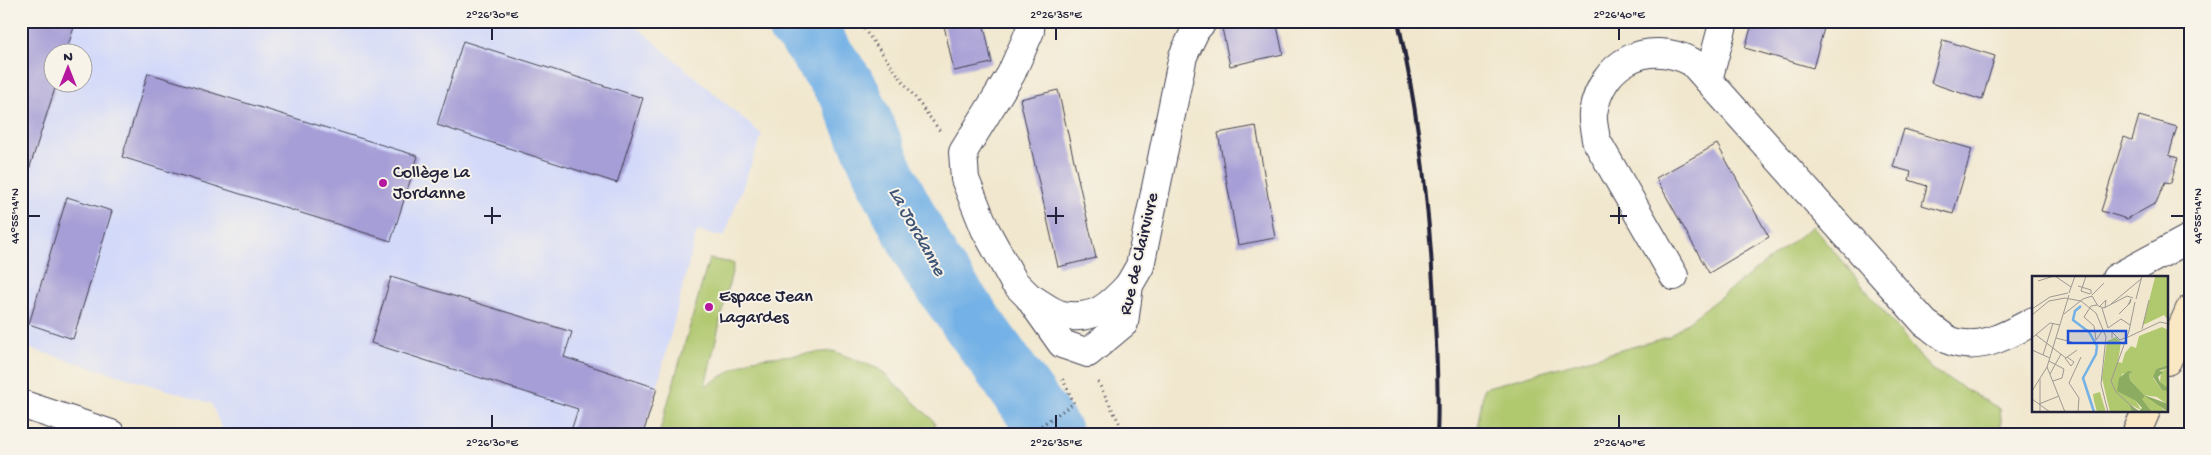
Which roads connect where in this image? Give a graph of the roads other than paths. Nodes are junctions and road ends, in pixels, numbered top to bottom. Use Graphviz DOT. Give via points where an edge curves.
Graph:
graph roads {
  1 [pos="1030,21"];
  2 [pos="1203,21"];
  3 [pos="1724,21"];
  4 [pos="1708,80"];
  5 [pos="2190,238"];
  6 [pos="1674,276"];
  7 [pos="2120,276"];
  8 [pos="1130,285"];
  9 [pos="1028,296"];
  10 [pos="2190,309"];
  11 [pos="2032,323"];
  12 [pos="2168,359"];
  13 [pos="21,404"];
  14 [pos="2146,412"];
  15 [pos="111,434"];
  16 [pos="2136,434"];
  1 -- 9 [label="street" via="1030,30 1011,74 963,152 965,180 985,229 1014,282"];
  2 -- 8 [label="street, Rue de Clairvivre" via="1183,56 1140,266"];
  3 -- 4 [label="street"];
  4 -- 6 [label="street" via="1692,62 1676,54 1650,53 1628,60 1610,73 1598,93 1592,115 1596,140"];
  4 -- 11 [label="street" via="1925,323 1951,341 1974,344 1998,340"];
  5 -- 7 [label="street"];
  8 -- 9 [label="street" via="1110,307 1091,314 1061,315"];
  8 -- 9 [label="street, Rue de Clairvivre" via="1124,323 1088,353 1062,344"];
  10 -- 12 [label="main road"];
  13 -- 15 [label="street"];
  14 -- 16 [label="main road"];
}
